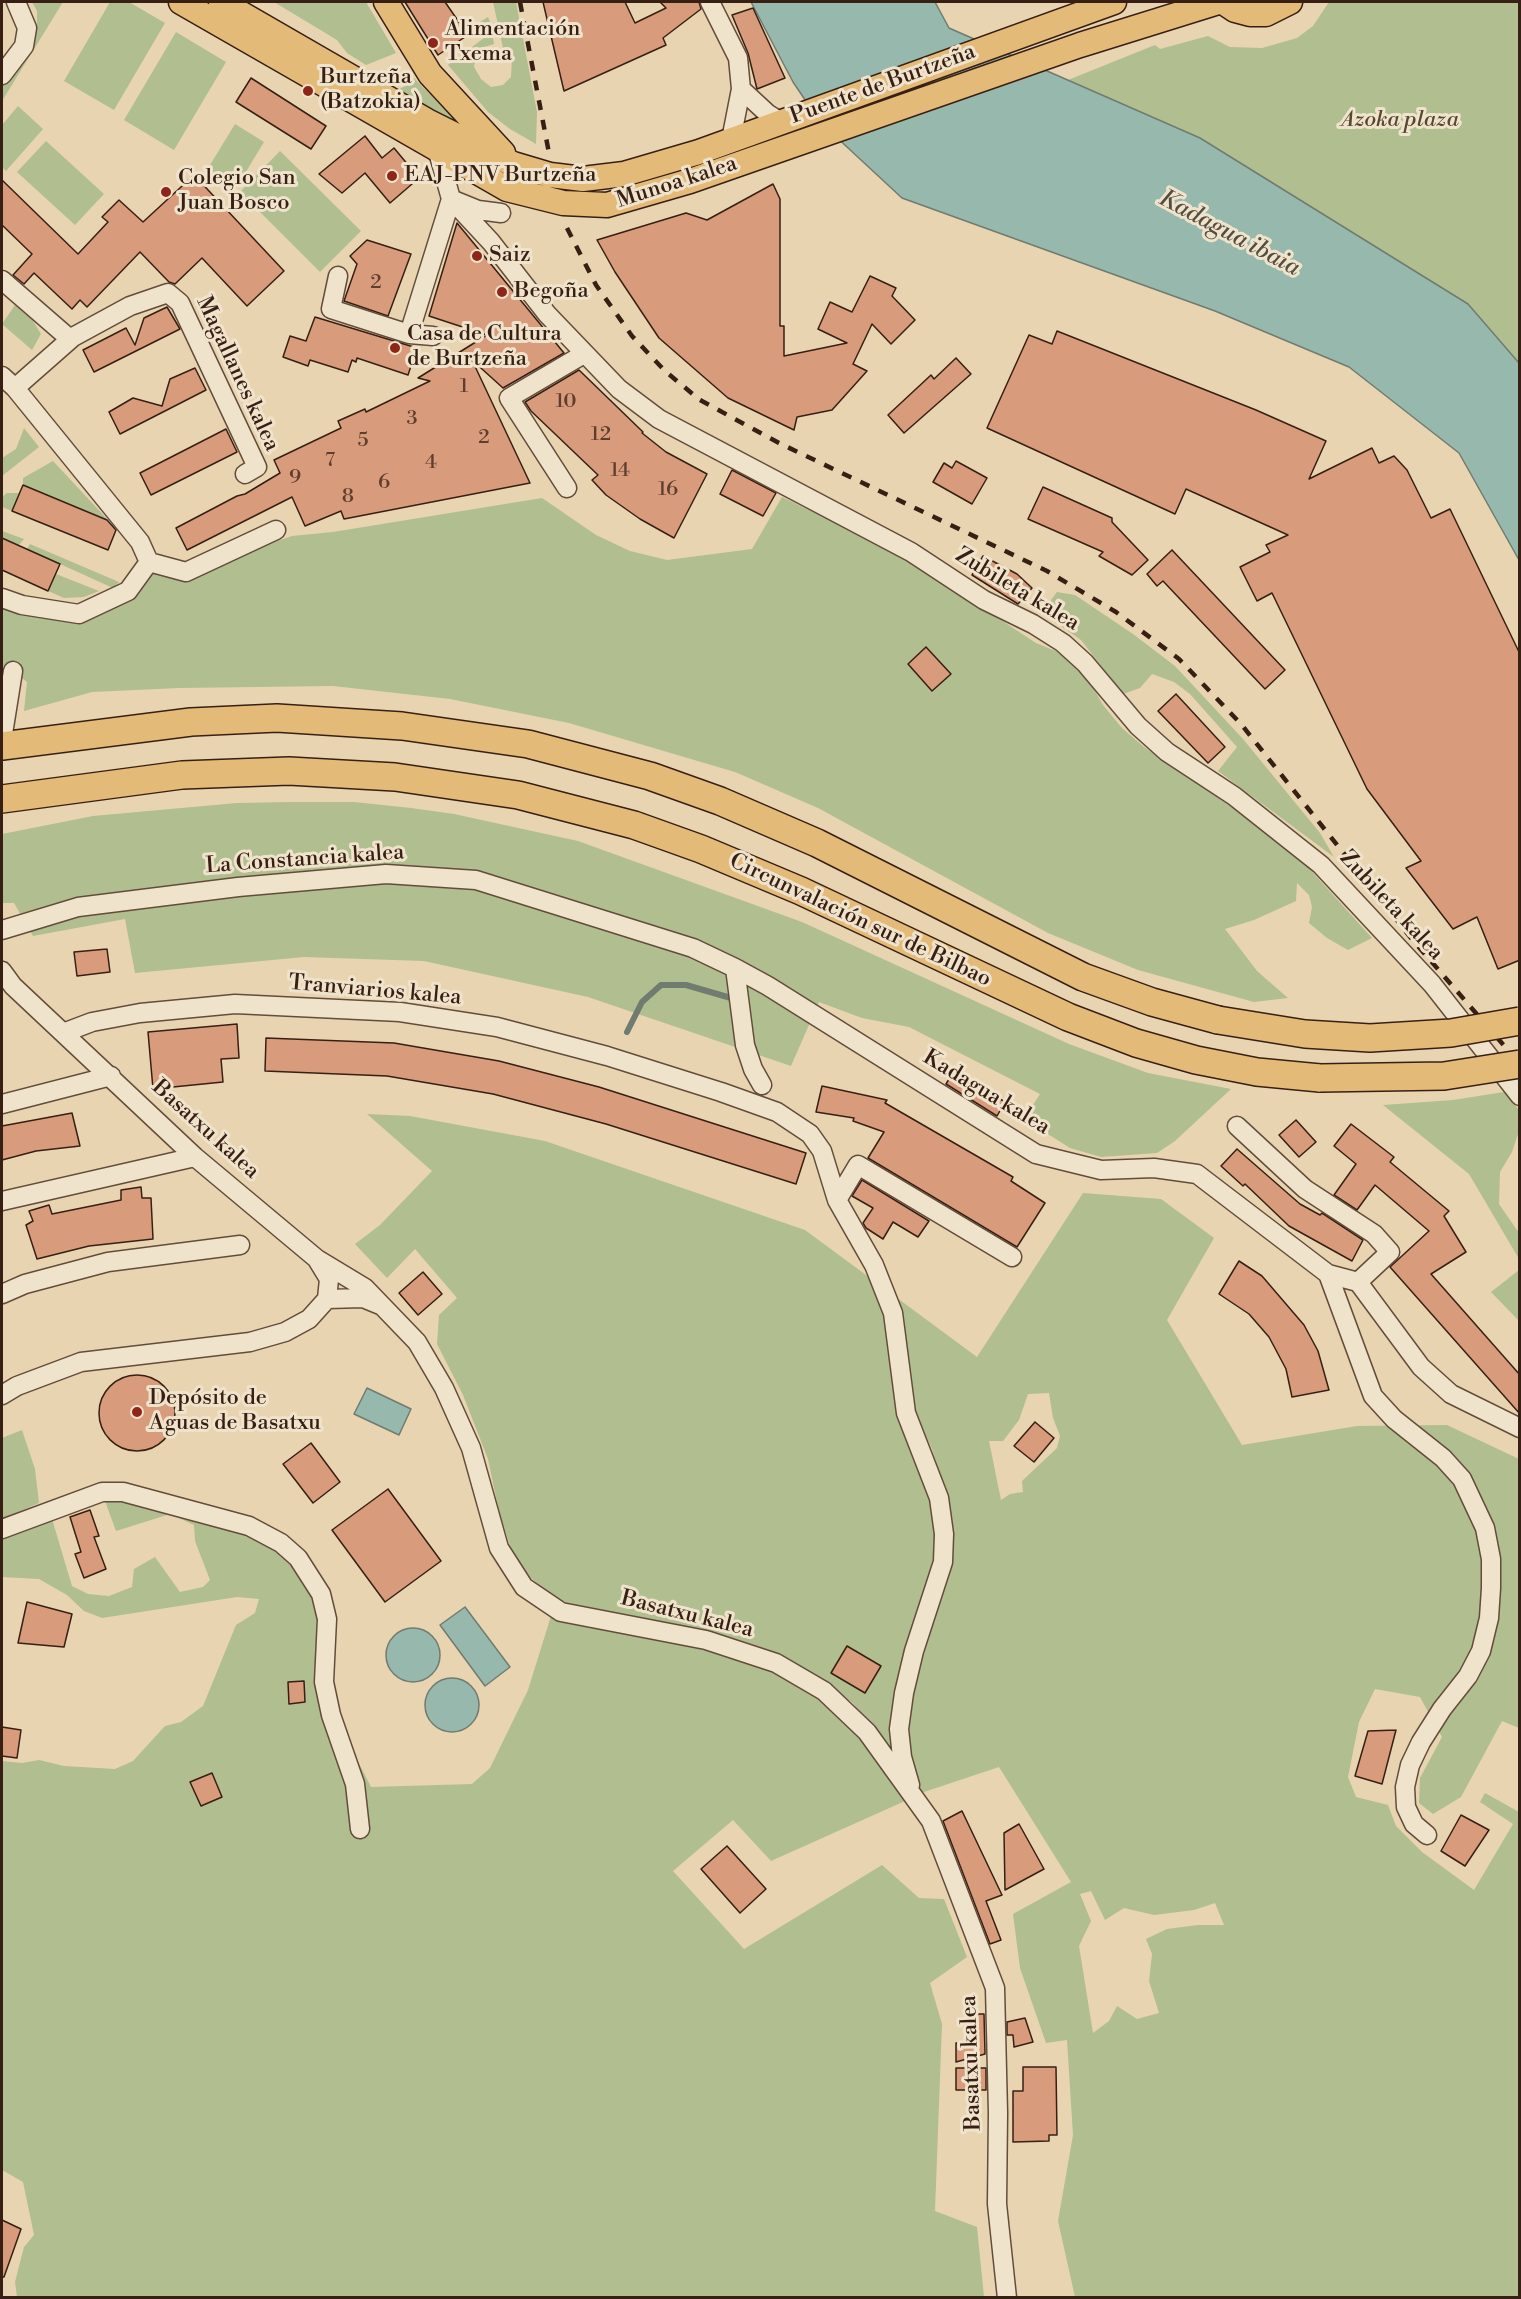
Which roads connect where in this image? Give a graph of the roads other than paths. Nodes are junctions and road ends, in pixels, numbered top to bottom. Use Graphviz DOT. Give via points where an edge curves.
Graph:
graph roads {
  1 [pos="16,2"];
  2 [pos="181,2"];
  3 [pos="221,2"];
  4 [pos="386,2"];
  5 [pos="710,2"];
  6 [pos="1114,2"];
  7 [pos="1218,2"];
  8 [pos="1223,2"];
  9 [pos="1290,2"];
  10 [pos="2,75"];
  11 [pos="741,89"];
  12 [pos="782,122"];
  13 [pos="731,140"];
  14 [pos="790,145"];
  15 [pos="438,152"];
  16 [pos="513,164"];
  17 [pos="527,195"];
  18 [pos="451,199"];
  19 [pos="501,213"];
  20 [pos="491,242"];
  21 [pos="338,276"];
  22 [pos="2,280"];
  23 [pos="409,334"];
  24 [pos="433,336"];
  25 [pos="70,339"];
  26 [pos="584,354"];
  27 [pos="8,382"];
  28 [pos="245,474"];
  29 [pos="567,488"];
  30 [pos="276,530"];
  31 [pos="148,562"];
  32 [pos="2,598"];
  33 [pos="13,670"];
  34 [pos="2,740"];
  35 [pos="2,746"];
  36 [pos="2,799"];
  37 [pos="6,928"];
  38 [pos="735,968"];
  39 [pos="5,980"];
  40 [pos="1520,1021"];
  41 [pos="63,1033"];
  42 [pos="1520,1064"];
  43 [pos="111,1076"];
  44 [pos="762,1085"];
  45 [pos="1520,1096"];
  46 [pos="2,1104"];
  47 [pos="1237,1126"];
  48 [pos="195,1157"];
  49 [pos="837,1200"];
  50 [pos="2,1201"];
  51 [pos="240,1245"];
  52 [pos="1012,1257"];
  53 [pos="317,1259"];
  54 [pos="1328,1274"];
  55 [pos="1358,1282"];
  56 [pos="2,1294"];
  57 [pos="327,1299"];
  58 [pos="382,1306"];
  59 [pos="2,1395"];
  60 [pos="1520,1428"];
  61 [pos="2,1529"];
  62 [pos="913,1796"];
  63 [pos="360,1829"];
  64 [pos="1427,1835"];
  65 [pos="1007,2298"];
  1 -- 10 [label="street" via="27,28 26,37 24,46"];
  2 -- 15 [label="main road, Munoa kalea"];
  3 -- 16 [label="main road, Munoa kalea" via="427,121"];
  4 -- 16 [label="main road" via="430,74"];
  5 -- 11 [label="street" via="738,58"];
  6 -- 12 [label="main road, Puente de Burtzeña"];
  7 -- 14 [label="main road, Puente de Burtzeña"];
  8 -- 9 [label="main road" via="1250,14 1266,14"];
  11 -- 12 [label="street"];
  11 -- 13 [label="street"];
  12 -- 13 [label="main road, Puente de Burtzeña"];
  13 -- 16 [label="main road, Munoa kalea" via="624,174 583,179 550,175"];
  14 -- 17 [label="main road, Munoa kalea" via="690,181 607,205 563,203"];
  15 -- 17 [label="main road, Munoa kalea" via="507,189"];
  15 -- 18 [label="street"];
  17 -- 19 [label="street"];
  18 -- 19 [label="street" via="478,210"];
  18 -- 20 [label="street, Zubileta kalea"];
  18 -- 23 [label="street"];
  19 -- 20 [label="street" via="492,225"];
  20 -- 26 [label="street, Zubileta kalea"];
  21 -- 23 [label="street" via="331,309"];
  22 -- 25 [label="street"];
  23 -- 24 [label="street"];
  25 -- 27 [label="street, Magallanes kalea"];
  25 -- 28 [label="street, Magallanes kalea" via="112,315 168,293 180,303 257,467"];
  26 -- 29 [label="street" via="509,398"];
  26 -- 45 [label="street, Zubileta kalea" via="619,389 659,419 911,552 984,600 1063,643 1138,726 1167,752 1242,802 1321,865 1424,976"];
  27 -- 31 [label="street, Magallanes kalea" via="140,542"];
  30 -- 31 [label="street" via="186,572"];
  31 -- 32 [label="street" via="128,591 79,614"];
  33 -- 34 [label="street"];
  35 -- 40 [label="highway, Circunvalación sur de Bilbao, bridge" via="191,722 277,718 355,721 528,744 650,776 779,825 1083,977 1152,1002 1218,1020 1305,1034 1370,1038 1451,1033"];
  36 -- 42 [label="highway, Circunvalación sur de Bilbao, bridge" via="182,775 289,771 395,777 518,795 634,825 801,891 1068,1017 1196,1060 1257,1072 1320,1078 1444,1076"];
  37 -- 38 [label="street, La Constancia kalea" via="78,907 386,874 476,880 693,948"];
  38 -- 44 [label="street" via="745,1045"];
  38 -- 54 [label="street, Kadagua kalea" via="1036,1154 1101,1170 1154,1168 1197,1174"];
  39 -- 41 [label="street, Basatxu kalea"];
  41 -- 43 [label="street, Basatxu kalea"];
  41 -- 49 [label="street, Tranviarios kalea" via="92,1022 140,1013 235,1004 400,1012 497,1027 607,1056 777,1112 810,1134 822,1151"];
  43 -- 46 [label="street"];
  43 -- 48 [label="street, Basatxu kalea"];
  47 -- 55 [label="street" via="1305,1189 1374,1234 1390,1252"];
  48 -- 50 [label="street"];
  48 -- 53 [label="street, Basatxu kalea"];
  49 -- 52 [label="street" via="858,1165"];
  49 -- 62 [label="street" via="874,1265 893,1313 906,1413 939,1498 944,1534 943,1562 914,1651 899,1729"];
  51 -- 56 [label="street" via="108,1262"];
  53 -- 57 [label="street" via="329,1279"];
  53 -- 58 [label="street, Basatxu kalea" via="365,1288"];
  54 -- 55 [label="street"];
  54 -- 64 [label="street" via="1372,1396 1462,1479 1485,1528 1491,1559 1489,1618 1481,1651 1410,1765 1406,1807 1414,1824"];
  55 -- 60 [label="street" via="1421,1367 1451,1394"];
  57 -- 58 [label="street" via="363,1298"];
  57 -- 59 [label="street" via="309,1319 285,1332 250,1342 81,1362"];
  58 -- 62 [label="street, Basatxu kalea" via="417,1342 444,1388 471,1448 498,1548 524,1587 561,1611 706,1640 776,1663 824,1691 867,1732"];
  61 -- 63 [label="street" via="102,1492 123,1492 249,1526 281,1543 298,1558 321,1594 327,1618 324,1682 355,1784"];
  62 -- 65 [label="street, Basatxu kalea" via="931,1821 995,1988 998,2204"];
}
